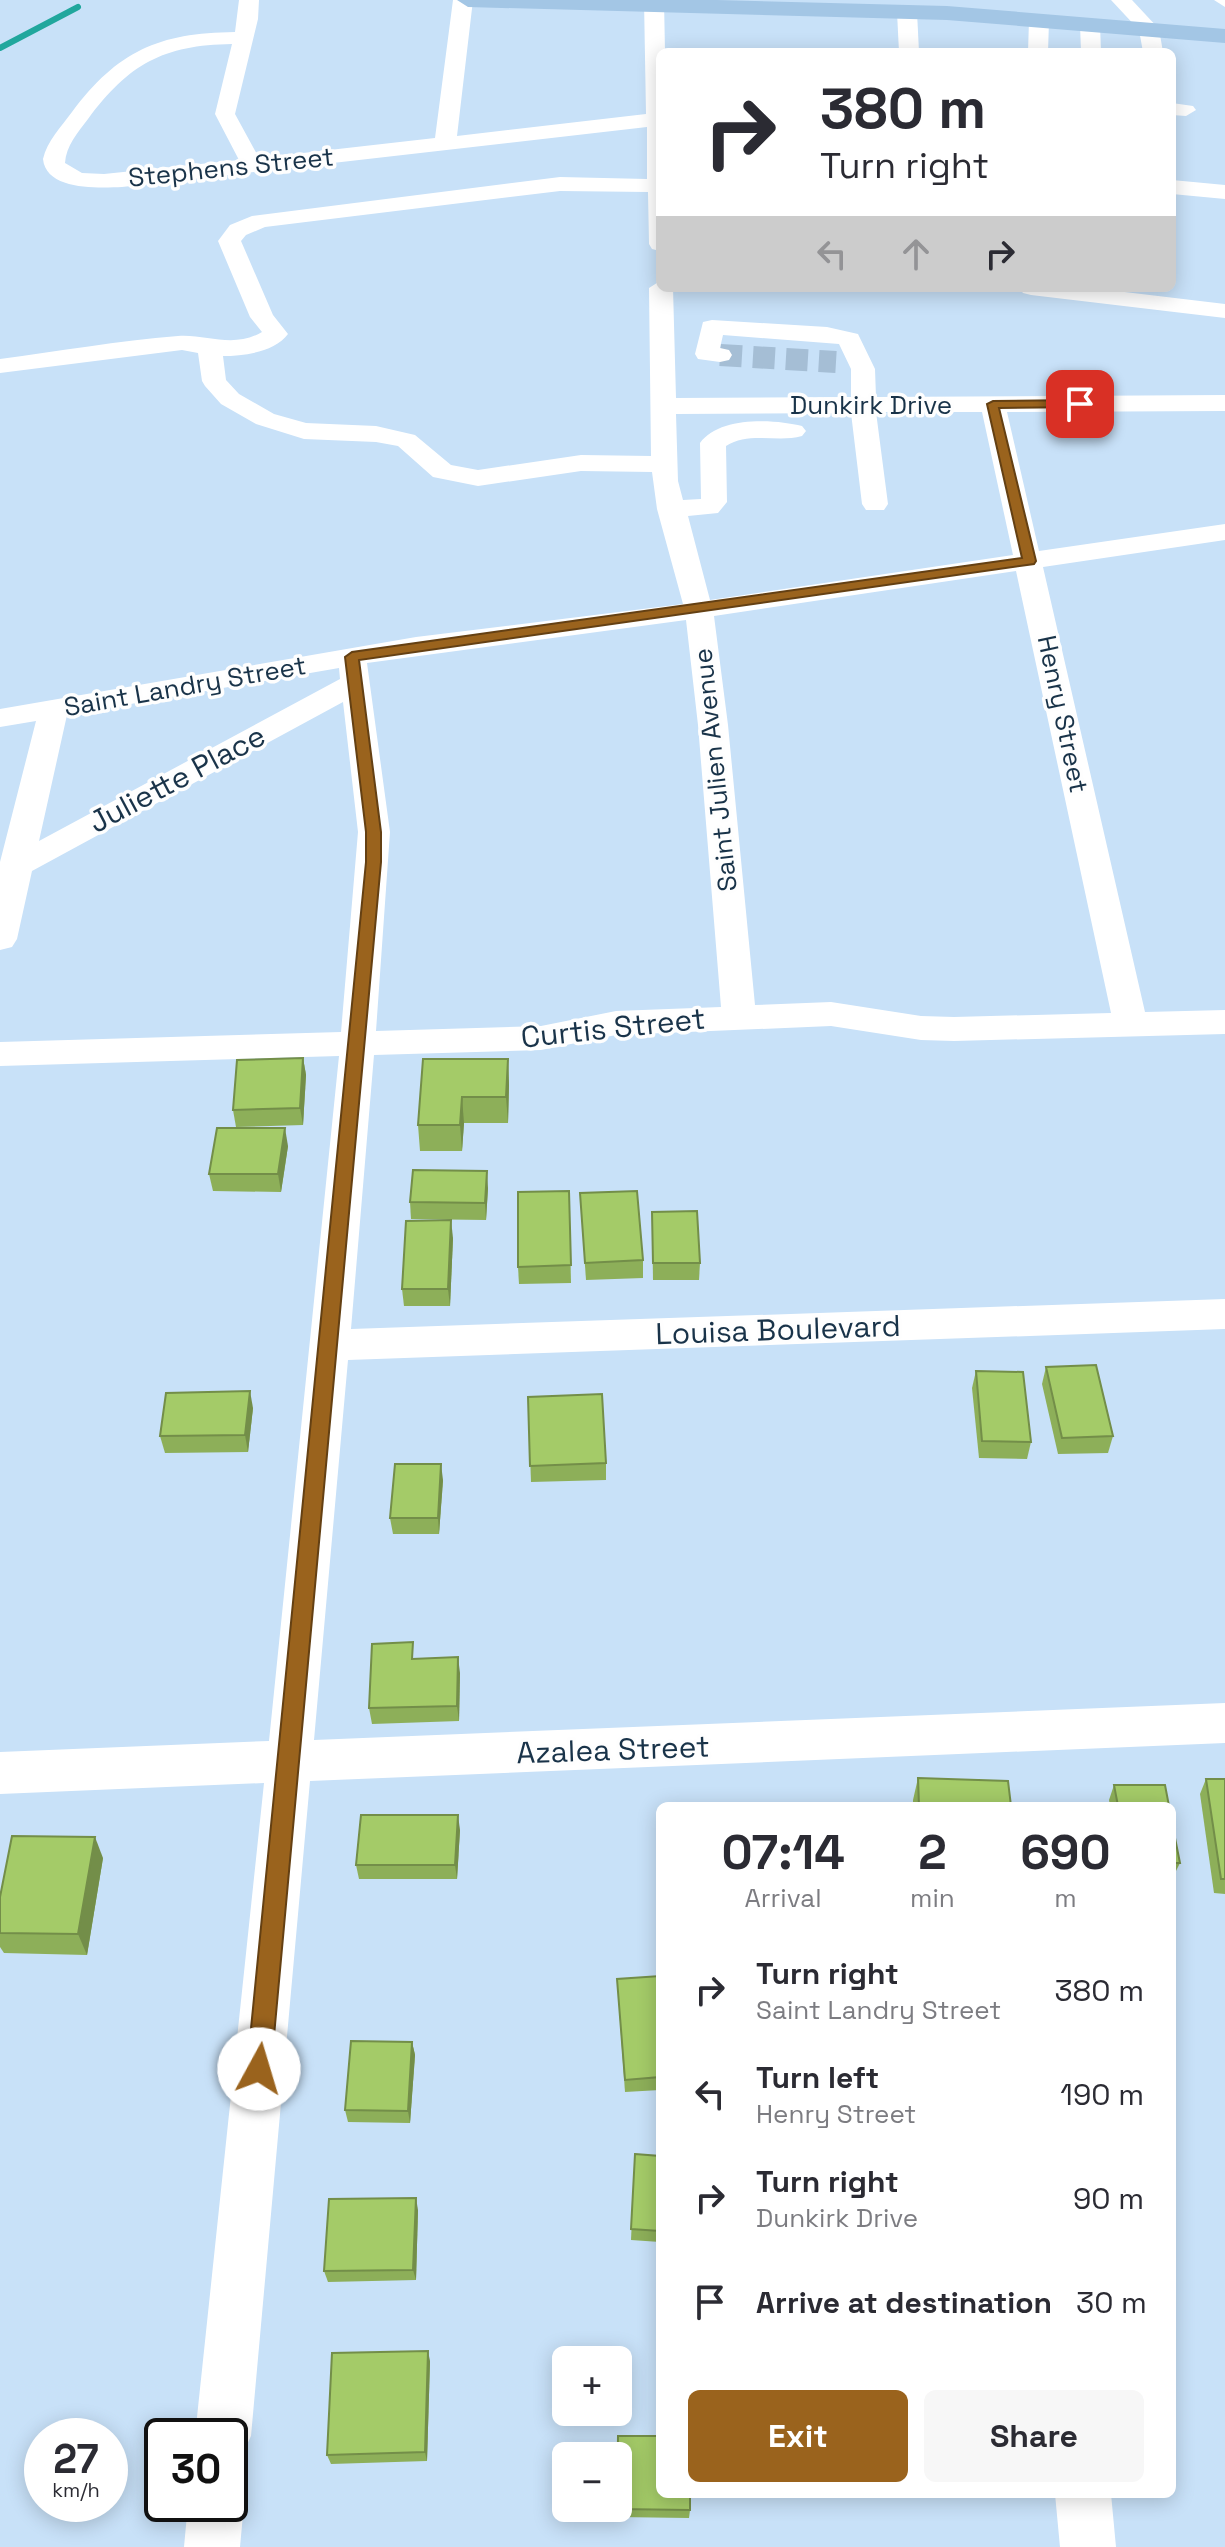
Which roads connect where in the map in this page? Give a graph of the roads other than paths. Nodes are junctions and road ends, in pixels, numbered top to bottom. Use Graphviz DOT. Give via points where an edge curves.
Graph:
graph roads {
  1 [pos="249,0"];
  2 [pos="465,0"];
  3 [pos="488,0"];
  4 [pos="1121,0"];
  5 [pos="537,1"];
  6 [pos="654,2"];
  7 [pos="876,5"];
  8 [pos="942,7"];
  9 [pos="907,12"];
  10 [pos="1039,20"];
  11 [pos="1090,24"];
  12 [pos="1119,26"];
  13 [pos="1149,29"];
  14 [pos="1225,36"];
  15 [pos="242,38"];
  16 [pos="909,48"];
  17 [pos="1038,48"];
  18 [pos="1091,48"];
  19 [pos="1125,48"];
  20 [pos="1152,48"];
  21 [pos="656,52"];
  22 [pos="656,127"];
  23 [pos="445,143"];
  24 [pos="253,165"];
  25 [pos="656,186"];
  26 [pos="1176,187"];
  27 [pos="1225,192"];
  28 [pos="661,292"];
  29 [pos="1065,292"];
  30 [pos="1225,311"];
  31 [pos="662,324"];
  32 [pos="712,327"];
  33 [pos="210,349"];
  34 [pos="720,355"];
  35 [pos="0,366"];
  36 [pos="1225,403"];
  37 [pos="993,404"];
  38 [pos="662,406"];
  39 [pos="863,417"];
  40 [pos="664,464"];
  41 [pos="875,504"];
  42 [pos="670,509"];
  43 [pos="1225,532"];
  44 [pos="1029,561"];
  45 [pos="699,610"];
  46 [pos="353,670"];
  47 [pos="54,709"];
  48 [pos="0,718"];
  49 [pos="10,870"];
  50 [pos="0,939"];
  51 [pos="739,1017"];
  52 [pos="1225,1022"];
  53 [pos="1131,1025"];
  54 [pos="359,1044"];
  55 [pos="0,1054"];
  56 [pos="1225,1314"];
  57 [pos="330,1345"];
  58 [pos="1225,1723"];
  59 [pos="290,1764"];
  60 [pos="0,1773"];
  61 [pos="225,2418"];
  62 [pos="1083,2498"];
  63 [pos="214,2522"];
  64 [pos="212,2547"];
  65 [pos="1088,2547"];
  1 -- 15 [label="street"];
  2 -- 3 [label="main road"];
  2 -- 23 [label="street"];
  3 -- 5 [label="main road"];
  4 -- 13 [label="street"];
  5 -- 6 [label="main road"];
  6 -- 7 [label="main road"];
  6 -- 21 [label="street"];
  7 -- 9 [label="main road"];
  8 -- 9 [label="main road"];
  8 -- 10 [label="main road"];
  9 -- 16 [label="street"];
  10 -- 11 [label="main road"];
  10 -- 17 [label="street"];
  11 -- 12 [label="main road"];
  11 -- 18 [label="street"];
  12 -- 13 [label="main road"];
  12 -- 19 [label="street"];
  13 -- 14 [label="main road"];
  13 -- 20 [label="street"];
  15 -- 24 [label="street" via="225,114"];
  15 -- 24 [label="street, Stephens Street" via="181,40 136,58 103,84 52,161 66,175 97,181"];
  22 -- 23 [label="street, Stephens Street"];
  23 -- 24 [label="street, Stephens Street"];
  25 -- 33 [label="street" via="560,184 260,221 238,230 229,241 262,317 276,334 258,346"];
  26 -- 27 [label="street"];
  28 -- 31 [label="street, Saint Julien Avenue"];
  29 -- 30 [label="street"];
  31 -- 32 [label="street"];
  31 -- 38 [label="street, Saint Julien Avenue"];
  32 -- 34 [label="street" via="707,354"];
  32 -- 39 [label="street" via="849,339 848,363"];
  33 -- 35 [label="street" via="182,343"];
  33 -- 40 [label="street" via="214,381 230,399 265,419 304,431 406,440 442,471 478,478 581,463"];
  36 -- 37 [label="street, Dunkirk Drive"];
  37 -- 39 [label="street, Dunkirk Drive"];
  37 -- 44 [label="street, Henry Street"];
  38 -- 39 [label="street, Dunkirk Drive"];
  38 -- 40 [label="street, Saint Julien Avenue"];
  39 -- 41 [label="street"];
  39 -- 42 [label="street" via="720,437 713,443 714,502 709,507"];
  40 -- 42 [label="street, Saint Julien Avenue"];
  42 -- 45 [label="street, Saint Julien Avenue"];
  43 -- 44 [label="street, Saint Landry Street"];
  44 -- 45 [label="street, Saint Landry Street"];
  44 -- 53 [label="street, Henry Street"];
  45 -- 46 [label="street, Saint Landry Street"];
  45 -- 51 [label="street, Saint Julien Avenue"];
  46 -- 47 [label="street, Saint Landry Street"];
  46 -- 49 [label="street, Juliette Place"];
  46 -- 54 [label="street" via="374,832"];
  47 -- 48 [label="street, Saint Landry Street"];
  47 -- 49 [label="street"];
  49 -- 50 [label="street"];
  51 -- 53 [label="street, Curtis Street" via="831,1014 954,1029"];
  51 -- 54 [label="street, Curtis Street" via="616,1023 541,1038"];
  52 -- 53 [label="street, Curtis Street"];
  54 -- 55 [label="street, Curtis Street"];
  54 -- 57 [label="street"];
  56 -- 57 [label="street, Louisa Boulevard"];
  57 -- 59 [label="street"];
  58 -- 59 [label="street, Azalea Street"];
  59 -- 60 [label="street, Azalea Street"];
  59 -- 61 [label="street"];
  62 -- 65 [label="street"];
  63 -- 64 [label="street"];
}
